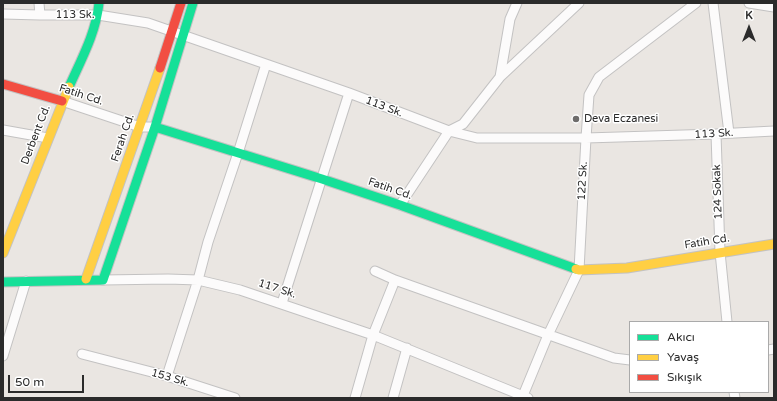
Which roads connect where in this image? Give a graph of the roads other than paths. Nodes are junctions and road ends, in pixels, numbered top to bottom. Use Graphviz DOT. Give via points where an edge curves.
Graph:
graph roads {
  1 [pos="39,3"];
  2 [pos="99,3"];
  3 [pos="181,3"];
  4 [pos="193,3"];
  5 [pos="517,3"];
  6 [pos="579,3"];
  7 [pos="696,3"];
  8 [pos="712,3"];
  9 [pos="749,3"];
  10 [pos="774,7"];
  11 [pos="3,14"];
  12 [pos="40,15"];
  13 [pos="98,15"];
  14 [pos="172,32"];
  15 [pos="182,35"];
  16 [pos="266,64"];
  17 [pos="500,77"];
  18 [pos="3,84"];
  19 [pos="349,93"];
  20 [pos="62,101"];
  21 [pos="140,127"];
  22 [pos="155,127"];
  23 [pos="3,130"];
  24 [pos="449,131"];
  25 [pos="774,131"];
  26 [pos="729,133"];
  27 [pos="716,134"];
  28 [pos="48,138"];
  29 [pos="586,138"];
  30 [pos="238,153"];
  31 [pos="322,179"];
  32 [pos="400,205"];
  33 [pos="774,244"];
  34 [pos="720,252"];
  35 [pos="3,253"];
  36 [pos="579,270"];
  37 [pos="375,271"];
  38 [pos="86,279"];
  39 [pos="103,280"];
  40 [pos="198,280"];
  41 [pos="395,280"];
  42 [pos="26,281"];
  43 [pos="3,282"];
  44 [pos="282,303"];
  45 [pos="727,321"];
  46 [pos="548,334"];
  47 [pos="374,335"];
  48 [pos="407,348"];
  49 [pos="82,354"];
  50 [pos="3,356"];
  51 [pos="629,360"];
  52 [pos="167,376"];
  53 [pos="524,397"];
  54 [pos="234,398"];
  55 [pos="355,398"];
  56 [pos="392,398"];
  1 -- 12 [label="street"];
  2 -- 13 [label="street, Derbent Cd."];
  3 -- 14 [label="street, Ferah Cd."];
  4 -- 15 [label="street"];
  5 -- 17 [label="street" via="510,19"];
  6 -- 17 [label="street"];
  7 -- 29 [label="street, 122 Sk." via="599,77 589,95"];
  8 -- 26 [label="street"];
  9 -- 10 [label="street"];
  11 -- 12 [label="street, 113 Sk."];
  12 -- 13 [label="street, 113 Sk."];
  13 -- 14 [label="street, 113 Sk." via="148,23"];
  13 -- 20 [label="street, Derbent Cd." via="91,39"];
  14 -- 15 [label="street, 113 Sk."];
  14 -- 21 [label="street, Ferah Cd."];
  15 -- 16 [label="street, 113 Sk."];
  15 -- 22 [label="street"];
  16 -- 19 [label="street, 113 Sk."];
  16 -- 30 [label="street"];
  17 -- 24 [label="street" via="463,124"];
  18 -- 20 [label="street, Fatih Cd."];
  19 -- 24 [label="street, 113 Sk."];
  19 -- 31 [label="street"];
  20 -- 21 [label="street, Fatih Cd."];
  20 -- 28 [label="street, Derbent Cd."];
  21 -- 22 [label="street, Fatih Cd."];
  21 -- 38 [label="street, Ferah Cd."];
  22 -- 30 [label="street, Fatih Cd."];
  22 -- 39 [label="street"];
  23 -- 28 [label="street"];
  24 -- 29 [label="street, 113 Sk." via="477,138"];
  24 -- 32 [label="street"];
  25 -- 26 [label="street, 113 Sk."];
  26 -- 27 [label="street, 113 Sk."];
  27 -- 29 [label="street, 113 Sk."];
  27 -- 34 [label="street, 124 Sokak"];
  28 -- 35 [label="street, Derbent Cd."];
  29 -- 36 [label="street, 122 Sk."];
  30 -- 31 [label="street, Fatih Cd."];
  30 -- 40 [label="street"];
  31 -- 32 [label="street, Fatih Cd."];
  31 -- 44 [label="street"];
  32 -- 36 [label="street, Fatih Cd."];
  33 -- 34 [label="street, Fatih Cd."];
  34 -- 36 [label="street, Fatih Cd." via="626,268"];
  34 -- 45 [label="street, 124 Sokak"];
  36 -- 46 [label="street, 122 Sk."];
  37 -- 41 [label="street"];
  38 -- 39 [label="street, 117 Sk."];
  38 -- 42 [label="street, 117 Sk."];
  39 -- 40 [label="street, 117 Sk."];
  40 -- 44 [label="street, 117 Sk."];
  40 -- 52 [label="street"];
  41 -- 46 [label="street"];
  41 -- 47 [label="street"];
  42 -- 43 [label="street, 117 Sk."];
  42 -- 50 [label="street"];
  44 -- 47 [label="street, 117 Sk."];
  46 -- 51 [label="street" via="614,358"];
  46 -- 53 [label="street, 122 Sk."];
  47 -- 48 [label="street, 117 Sk."];
  47 -- 55 [label="street"];
  48 -- 53 [label="street, 117 Sk."];
  48 -- 56 [label="street"];
  49 -- 52 [label="street, 153 Sk."];
  52 -- 54 [label="street, 153 Sk."];
}
